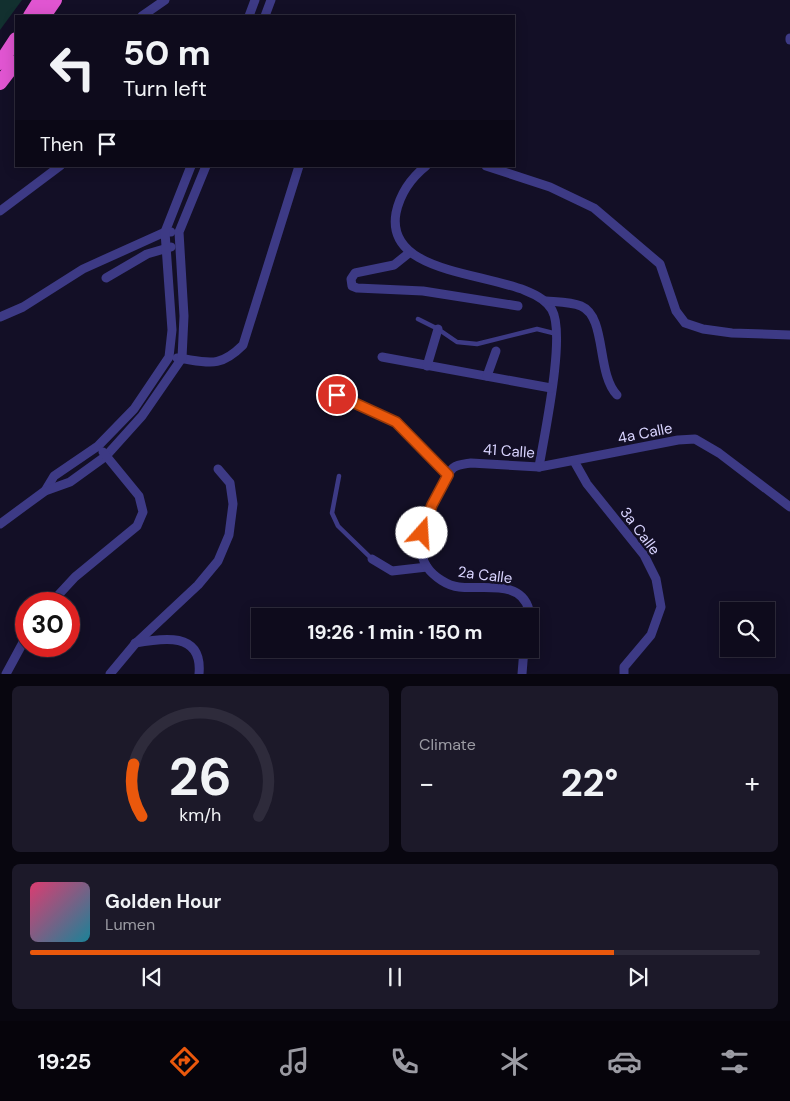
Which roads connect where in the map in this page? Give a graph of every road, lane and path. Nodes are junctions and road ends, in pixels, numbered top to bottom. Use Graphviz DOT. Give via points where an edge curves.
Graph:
graph roads {
  1 [pos="40,0"];
  2 [pos="55,0"];
  3 [pos="165,0"];
  4 [pos="255,0"];
  5 [pos="272,0"];
  6 [pos="31,15"];
  7 [pos="45,15"];
  8 [pos="143,15"];
  9 [pos="249,15"];
  10 [pos="265,15"];
  11 [pos="15,40"];
  12 [pos="0,63"];
  13 [pos="15,63"];
  14 [pos="0,83"];
  15 [pos="59,167"];
  16 [pos="191,167"];
  17 [pos="206,167"];
  18 [pos="299,167"];
  19 [pos="425,167"];
  20 [pos="489,167"];
  21 [pos="0,211"];
  22 [pos="165,232"];
  23 [pos="179,232"];
  24 [pos="179,247"];
  25 [pos="166,248"];
  26 [pos="409,252"];
  27 [pos="106,278"];
  28 [pos="546,301"];
  29 [pos="518,306"];
  30 [pos="0,316"];
  31 [pos="418,319"];
  32 [pos="438,329"];
  33 [pos="557,334"];
  34 [pos="790,335"];
  35 [pos="496,351"];
  36 [pos="170,356"];
  37 [pos="182,358"];
  38 [pos="382,358"];
  39 [pos="427,366"];
  40 [pos="487,376"];
  41 [pos="322,388"];
  42 [pos="551,388"];
  43 [pos="617,395"];
  44 [pos="98,446"];
  45 [pos="106,456"];
  46 [pos="574,462"];
  47 [pos="539,467"];
  48 [pos="218,470"];
  49 [pos="448,475"];
  50 [pos="339,476"];
  51 [pos="45,491"];
  52 [pos="790,507"];
  53 [pos="0,524"];
  54 [pos="372,559"];
  55 [pos="428,567"];
  56 [pos="61,592"];
  57 [pos="528,608"];
  58 [pos="135,644"];
  59 [pos="15,657"];
  60 [pos="523,658"];
  61 [pos="624,670"];
  62 [pos="6,674"];
  63 [pos="110,674"];
  64 [pos="199,674"];
  65 [pos="522,674"];
  66 [pos="632,674"];
  1 -- 6 [label="highway"];
  2 -- 7 [label="highway"];
  3 -- 8 [label="street"];
  4 -- 9 [label="street"];
  5 -- 10 [label="street"];
  11 -- 12 [label="highway"];
  13 -- 14 [label="highway"];
  15 -- 21 [label="street"];
  16 -- 22 [label="street"];
  17 -- 23 [label="street"];
  18 -- 37 [label="street" via="243,345 230,358 215,363"];
  19 -- 26 [label="street" via="406,188 398,203 396,232 400,243"];
  20 -- 34 [label="street" via="550,187 594,208 660,264 676,311 685,322 703,330"];
  22 -- 23 [label="street"];
  22 -- 25 [label="street"];
  22 -- 30 [label="street" via="82,268 23,307"];
  23 -- 24 [label="street"];
  24 -- 25 [label="street"];
  24 -- 37 [label="street" via="184,316"];
  25 -- 27 [label="street" via="147,254"];
  25 -- 36 [label="street" via="172,330"];
  26 -- 28 [label="street" via="440,266 527,292"];
  26 -- 29 [label="street" via="394,266 355,273 351,279 352,286 423,291"];
  28 -- 33 [label="street" via="553,311"];
  28 -- 43 [label="street" via="581,306 589,311 598,332 610,388"];
  31 -- 32 [label="lane"];
  32 -- 33 [label="lane" via="457,342 476,344 537,329"];
  32 -- 39 [label="street"];
  33 -- 42 [label="street"];
  35 -- 40 [label="street"];
  36 -- 37 [label="street"];
  36 -- 44 [label="street" via="134,409"];
  37 -- 45 [label="street" via="142,416"];
  38 -- 39 [label="street"];
  39 -- 40 [label="street"];
  40 -- 42 [label="street"];
  41 -- 49 [label="street" via="396,422"];
  42 -- 47 [label="street"];
  44 -- 45 [label="street"];
  44 -- 51 [label="street" via="54,476"];
  45 -- 51 [label="street" via="70,482"];
  45 -- 56 [label="street" via="139,496 143,512 138,526 74,577"];
  46 -- 47 [label="street, 41 Calle"];
  46 -- 52 [label="street, 4a Calle" via="678,440 695,440 719,453"];
  46 -- 61 [label="street, 3a Calle" via="587,484 644,555 656,578 661,607 651,635"];
  47 -- 49 [label="street, 41 Calle" via="471,462 453,468"];
  48 -- 58 [label="street" via="232,490 232,519 224,548 208,574"];
  49 -- 55 [label="street" via="422,533 421,549"];
  50 -- 54 [label="lane" via="332,513 338,526"];
  51 -- 53 [label="street"];
  54 -- 55 [label="street" via="392,571"];
  55 -- 57 [label="street, 2a Calle" via="444,582 458,587 516,591 527,602"];
  58 -- 63 [label="street"];
  58 -- 64 [label="street" via="164,638 183,642 198,656"];
  59 -- 62 [label="street"];
  60 -- 65 [label="street"];
  61 -- 66 [label="street"];
}
